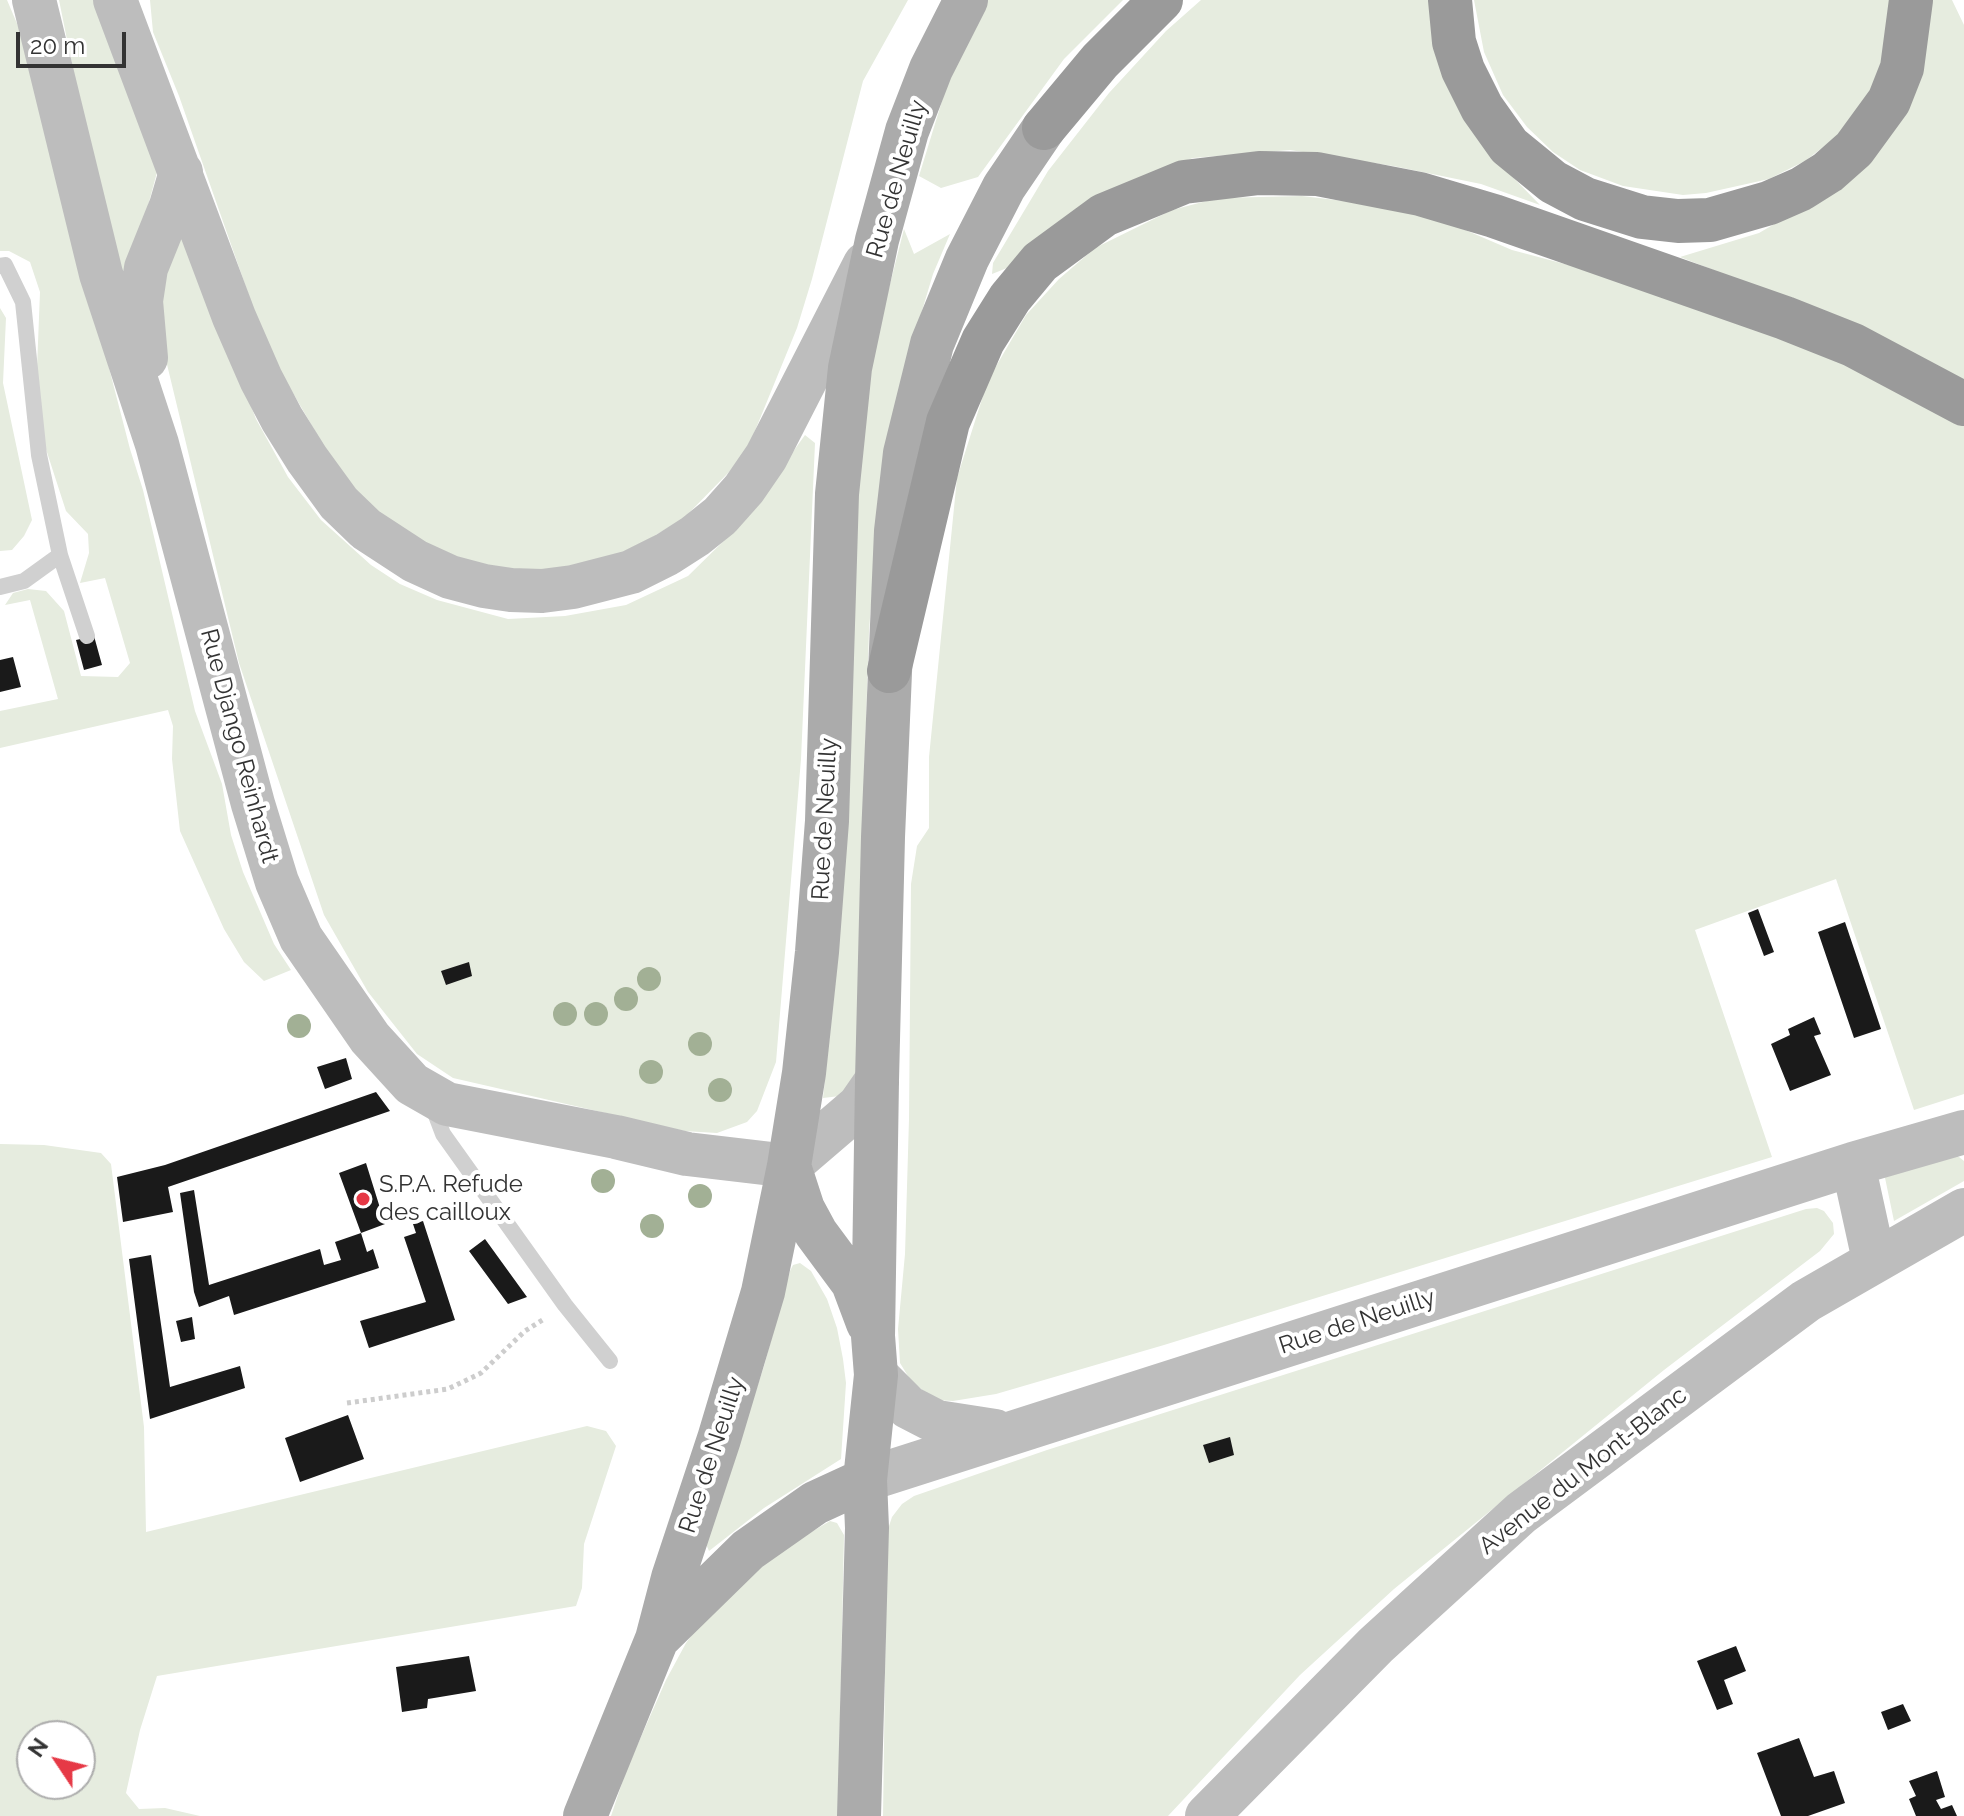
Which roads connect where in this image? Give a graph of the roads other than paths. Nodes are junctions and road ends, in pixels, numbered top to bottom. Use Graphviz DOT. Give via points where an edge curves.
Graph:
graph roads {
  1 [pos="34,0"];
  2 [pos="115,0"];
  3 [pos="966,0"];
  4 [pos="1161,0"];
  5 [pos="1450,0"];
  6 [pos="1911,0"];
  7 [pos="1044,128"];
  8 [pos="181,172"];
  9 [pos="877,240"];
  10 [pos="0,266"];
  11 [pos="1964,404"];
  12 [pos="157,444"];
  13 [pos="60,555"];
  14 [pos="0,587"];
  15 [pos="87,636"];
  16 [pos="889,671"];
  17 [pos="877,1080"];
  18 [pos="428,1096"];
  19 [pos="1964,1132"];
  20 [pos="1853,1164"];
  21 [pos="789,1166"];
  22 [pos="1964,1210"];
  23 [pos="1874,1260"];
  24 [pos="875,1355"];
  25 [pos="610,1361"];
  26 [pos="1010,1433"];
  27 [pos="865,1480"];
  28 [pos="657,1639"];
  29 [pos="585,1816"];
  30 [pos="859,1816"];
  31 [pos="1207,1816"];
  1 -- 12 [label="main road, Rue Django Reinhardt" via="101,274"];
  2 -- 8 [label="main road"];
  3 -- 9 [label="main road, Rue de Neuilly" via="907,131"];
  4 -- 7 [label="highway"];
  5 -- 6 [label="highway" via="1463,70 1509,146 1553,182 1585,199 1642,217 1678,221 1710,220 1769,203 1828,172 1854,149 1889,101 1902,68"];
  7 -- 16 [label="main road" via="1004,187 932,344 905,453"];
  8 -- 9 [label="main road" via="261,379 339,503 366,529 415,561 461,580 511,590 573,587 631,572 720,516 766,457"];
  8 -- 12 [label="main road" via="146,268 141,301"];
  9 -- 21 [label="main road, Rue de Neuilly" via="850,368 837,494 826,836 804,1073"];
  10 -- 13 [label="lane" via="5,265 23,302 39,455"];
  11 -- 16 [label="highway" via="1853,345 1799,324 1420,194 1317,174 1259,173 1184,182 1104,215 1060,246 1010,298 983,341 948,422"];
  12 -- 18 [label="main road, Rue Django Reinhardt" via="277,882 301,938 332,986 399,1072"];
  13 -- 14 [label="lane" via="24,581"];
  13 -- 15 [label="lane"];
  16 -- 17 [label="main road"];
  17 -- 21 [label="main road" via="859,1106"];
  17 -- 24 [label="main road"];
  18 -- 21 [label="main road, Rue Django Reinhardt" via="687,1154"];
  18 -- 25 [label="lane" via="443,1134"];
  19 -- 20 [label="main road, Rue de Neuilly"];
  20 -- 23 [label="main road"];
  20 -- 26 [label="main road, Rue de Neuilly"];
  21 -- 24 [label="main road" via="816,1233 853,1283"];
  21 -- 28 [label="main road, Rue de Neuilly" via="763,1292"];
  22 -- 23 [label="main road, Avenue du Mont-Blanc"];
  23 -- 31 [label="main road, Avenue du Mont-Blanc" via="1806,1301 1521,1513 1376,1645"];
  24 -- 26 [label="main road" via="908,1407 937,1422"];
  24 -- 27 [label="main road"];
  26 -- 27 [label="main road, Rue de Neuilly"];
  27 -- 28 [label="main road, Rue de Neuilly" via="815,1503 748,1550"];
  27 -- 30 [label="main road"];
  28 -- 29 [label="main road, Rue de Neuilly"];
}
